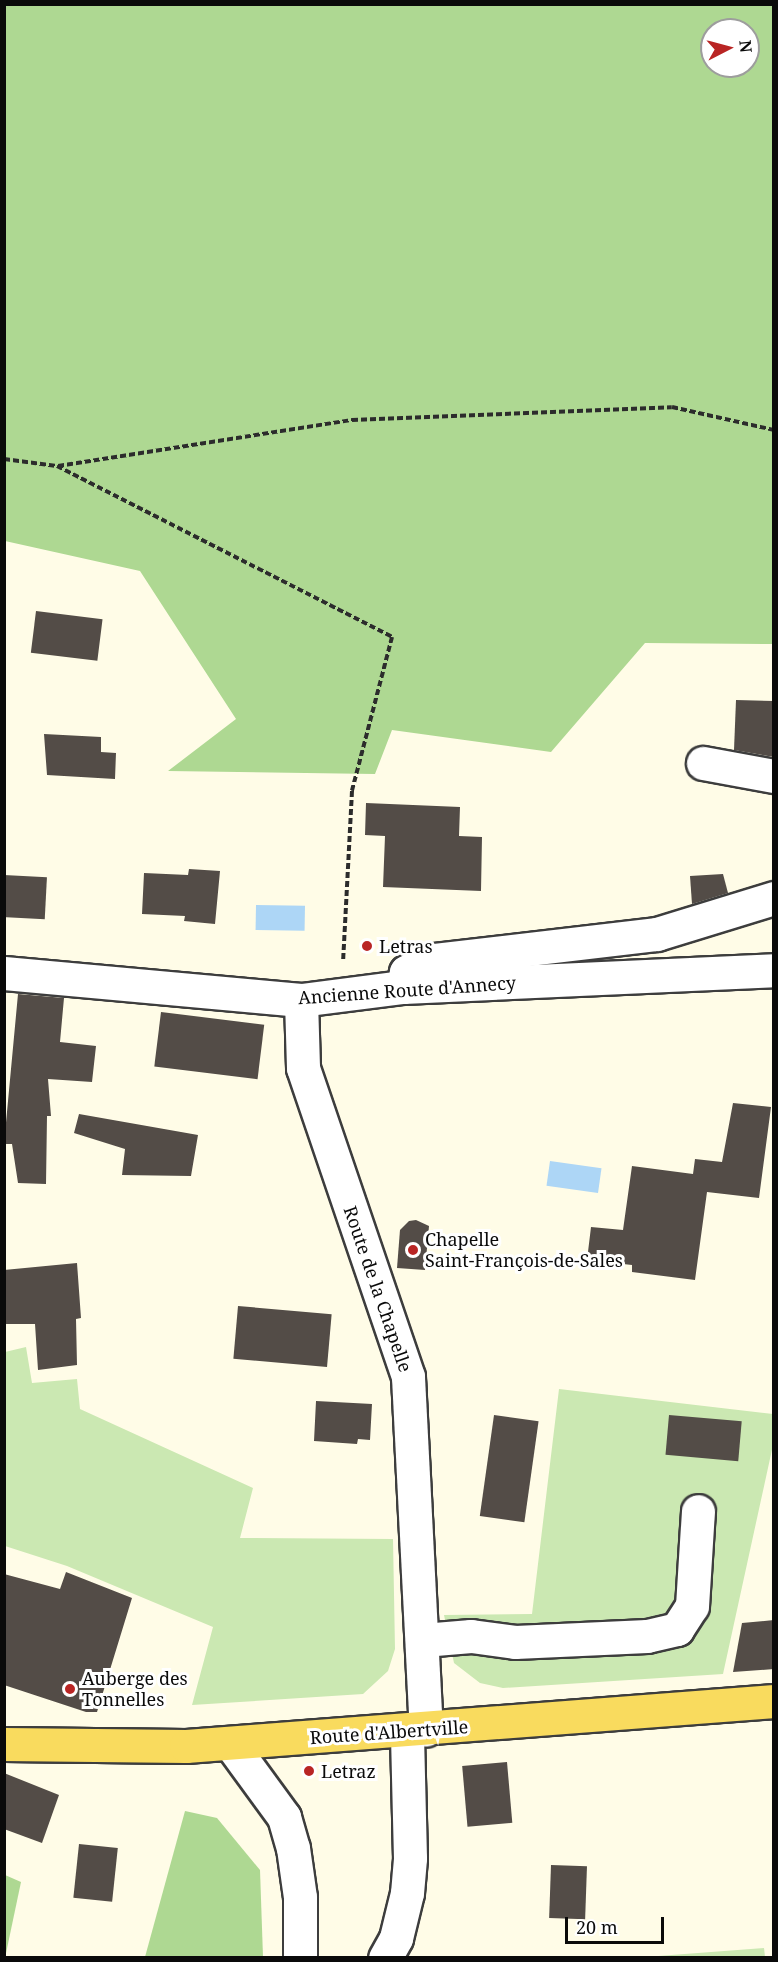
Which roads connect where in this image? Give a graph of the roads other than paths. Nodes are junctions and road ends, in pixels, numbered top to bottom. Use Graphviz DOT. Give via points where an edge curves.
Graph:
graph roads {
  1 [pos="703,763"];
  2 [pos="774,776"];
  3 [pos="774,898"];
  4 [pos="774,970"];
  5 [pos="4,973"];
  6 [pos="403,987"];
  7 [pos="301,1000"];
  8 [pos="698,1511"];
  9 [pos="423,1640"];
  10 [pos="774,1701"];
  11 [pos="417,1730"];
  12 [pos="230,1743"];
  13 [pos="4,1744"];
  14 [pos="300,1958"];
  15 [pos="385,1958"];
  1 -- 2 [label="street"];
  3 -- 6 [label="street" via="657,934 426,961 406,972"];
  4 -- 6 [label="street, Ancienne Route d'Annecy"];
  5 -- 7 [label="street, Ancienne Route d'Annecy"];
  6 -- 7 [label="street, Ancienne Route d'Annecy"];
  7 -- 9 [label="street, Route de la Chapelle" via="303,1068 408,1377"];
  8 -- 9 [label="street" via="692,1606 677,1629 647,1636 526,1642 471,1636"];
  9 -- 11 [label="street, Route de la Chapelle"];
  10 -- 11 [label="main road, Route d'Albertville"];
  11 -- 12 [label="main road, Route d'Albertville"];
  11 -- 15 [label="street, Route de la Chapelle" via="407,1893 396,1938"];
  12 -- 13 [label="main road, Route d'Albertville" via="110,1747"];
  12 -- 14 [label="street" via="284,1817 300,1897"];
}
